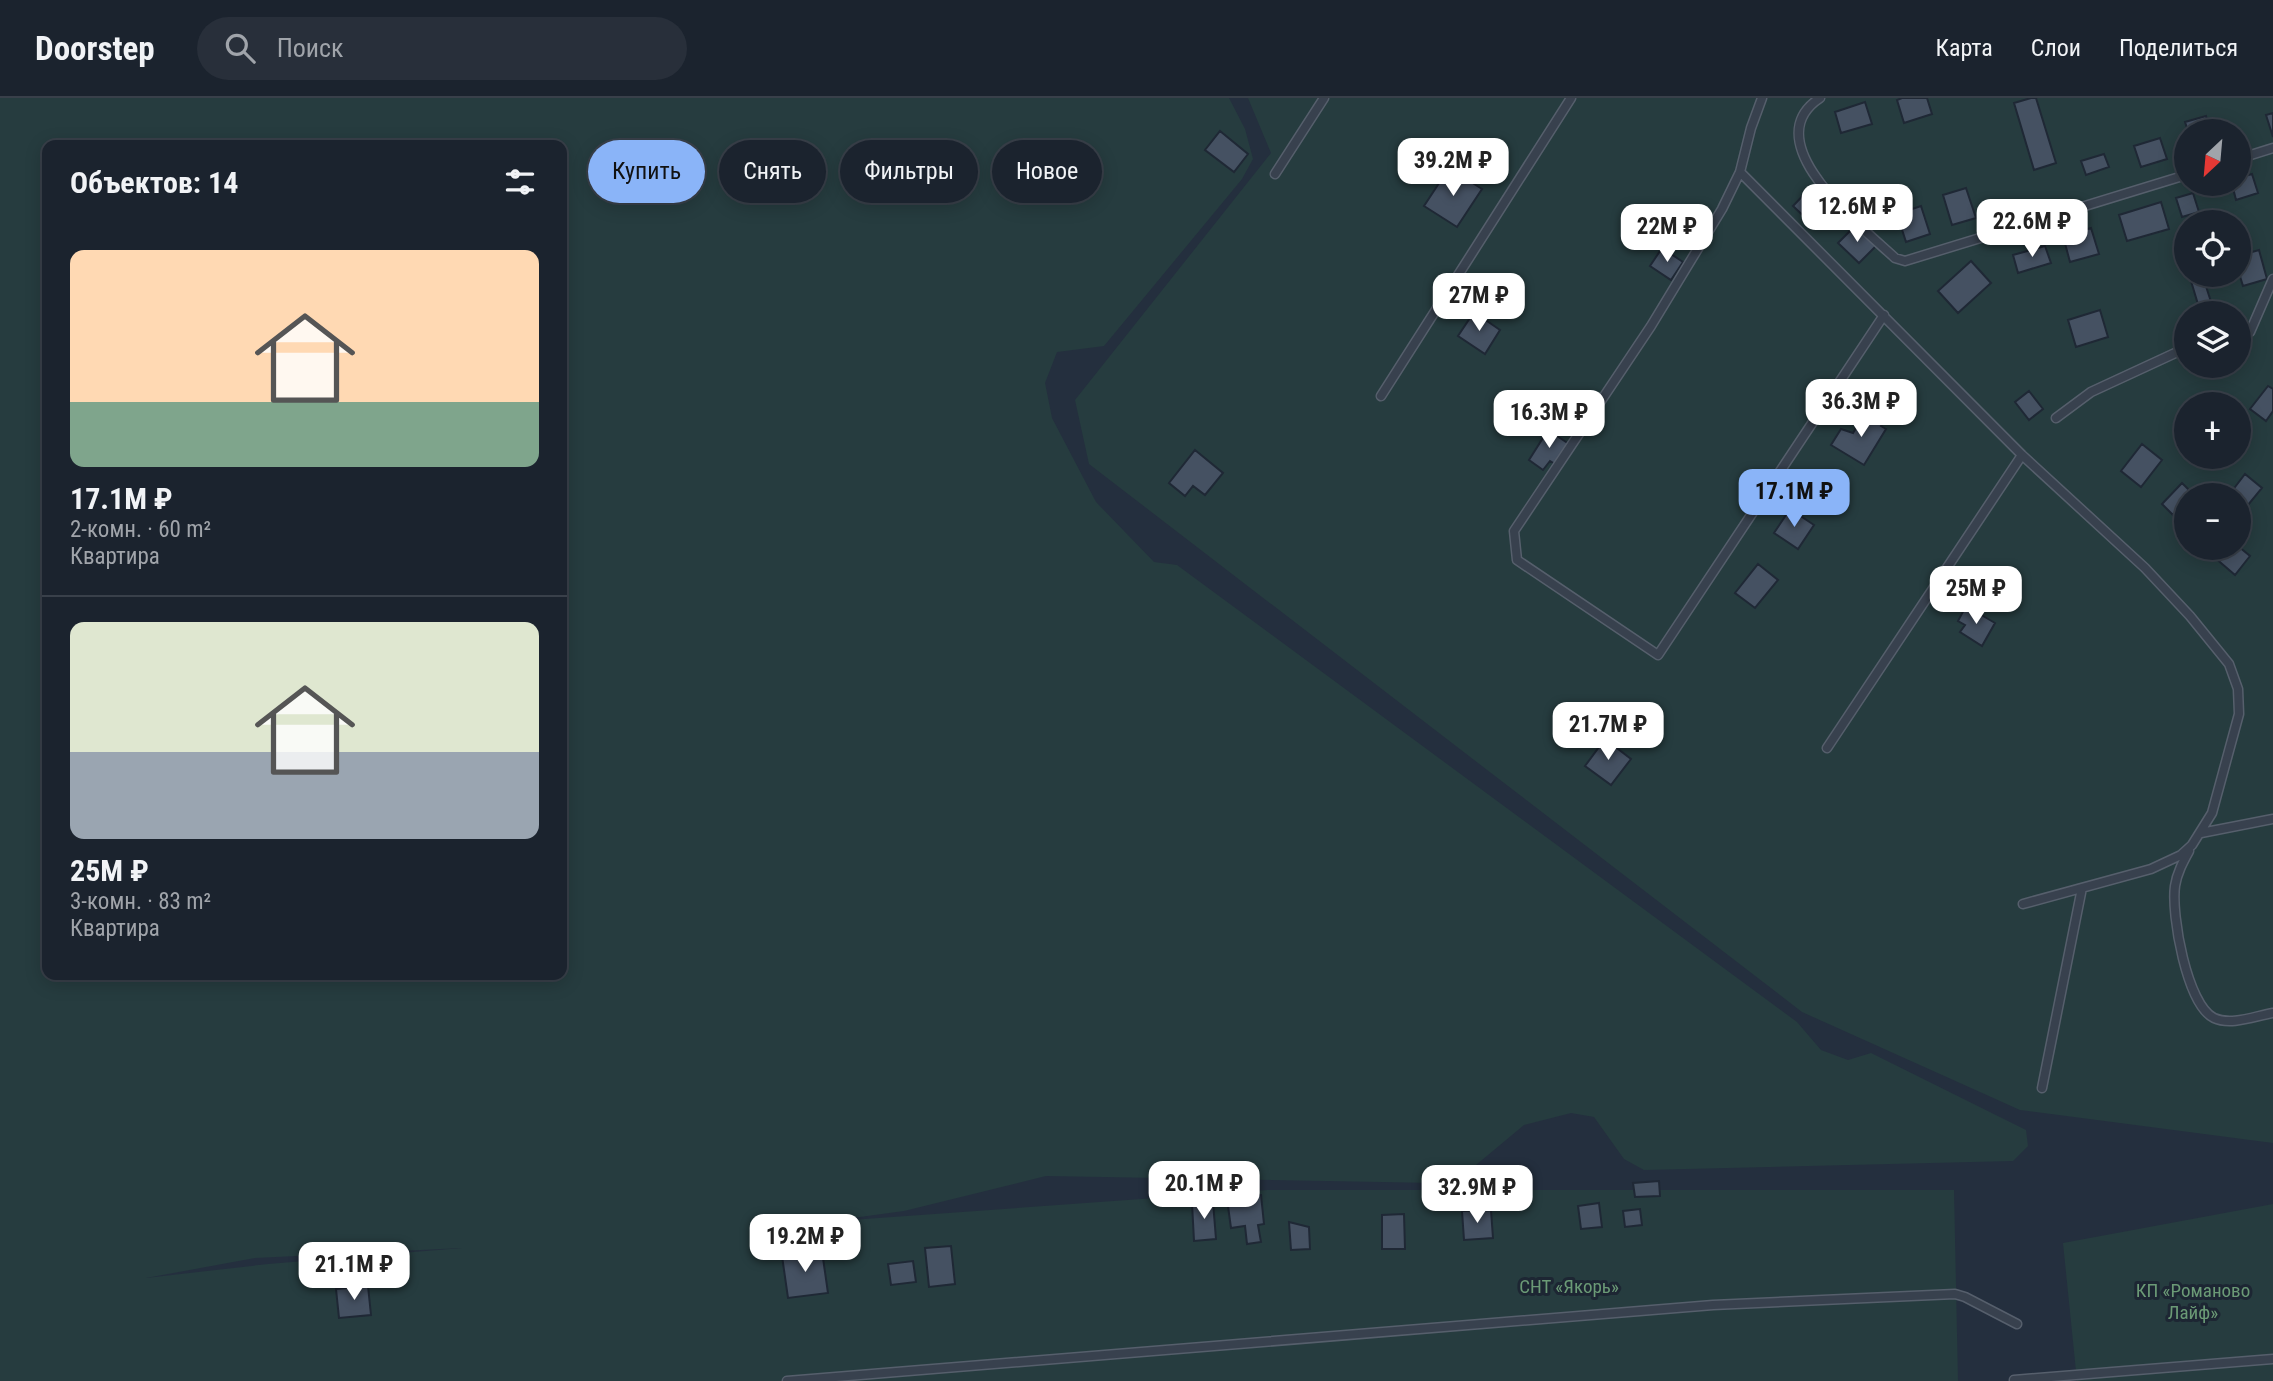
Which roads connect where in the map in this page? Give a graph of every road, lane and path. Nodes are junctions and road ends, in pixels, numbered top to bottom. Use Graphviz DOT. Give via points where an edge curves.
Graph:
graph roads {
  1 [pos="1324,98"];
  2 [pos="1571,98"];
  3 [pos="1762,98"];
  4 [pos="1820,98"];
  5 [pos="2273,148"];
  6 [pos="2251,155"];
  7 [pos="1741,172"];
  8 [pos="1275,174"];
  9 [pos="2174,179"];
  10 [pos="2273,279"];
  11 [pos="1884,315"];
  12 [pos="2251,330"];
  13 [pos="2174,354"];
  14 [pos="1381,396"];
  15 [pos="2056,418"];
  16 [pos="2022,455"];
  17 [pos="1828,748"];
  18 [pos="2273,819"];
  19 [pos="2201,833"];
  20 [pos="2192,845"];
  21 [pos="2082,888"];
  22 [pos="2023,904"];
  23 [pos="2273,1013"];
  24 [pos="2042,1088"];
  25 [pos="2017,1324"];
  26 [pos="2273,1359"];
  27 [pos="2014,1380"];
  28 [pos="786,1381"];
  1 -- 8 [label="lane"];
  2 -- 14 [label="lane"];
  3 -- 7 [label="lane"];
  4 -- 9 [label="lane" via="1807,109 1800,132 1808,167 1828,193 1895,258 1905,261"];
  5 -- 6 [label="lane"];
  7 -- 11 [label="lane"];
  7 -- 11 [label="lane" via="1658,316 1514,531 1517,560 1658,655"];
  10 -- 12 [label="lane"];
  11 -- 16 [label="lane"];
  13 -- 15 [label="lane" via="2091,392"];
  16 -- 17 [label="lane"];
  16 -- 19 [label="lane" via="2145,568 2222,654 2235,677 2239,714 2212,813"];
  18 -- 19 [label="lane"];
  19 -- 20 [label="lane"];
  20 -- 21 [label="lane" via="2167,863"];
  20 -- 23 [label="lane" via="2174,890 2179,938 2198,1003 2210,1016 2228,1021"];
  21 -- 22 [label="lane"];
  21 -- 24 [label="lane"];
  25 -- 28 [label="lane" via="1955,1294 1727,1304"];
  26 -- 27 [label="lane"];
}
